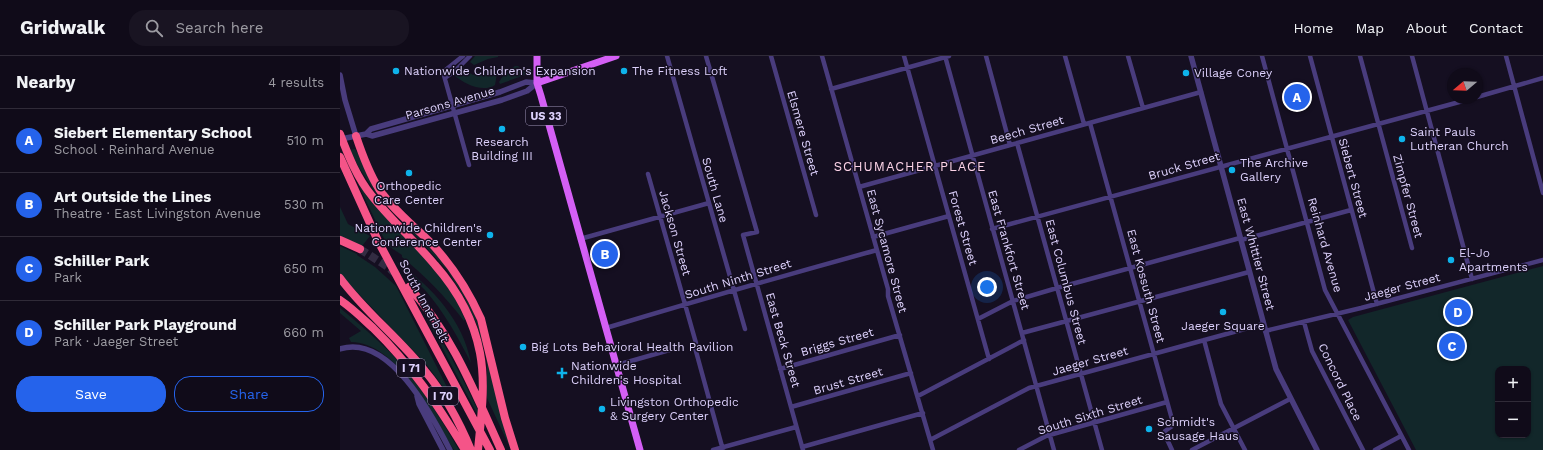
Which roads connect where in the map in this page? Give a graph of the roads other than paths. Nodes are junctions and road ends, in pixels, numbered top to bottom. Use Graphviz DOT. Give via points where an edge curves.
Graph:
graph roads {
  1 [pos="464,56"];
  2 [pos="470,56"];
  3 [pos="537,56"];
  4 [pos="616,56"];
  5 [pos="667,56"];
  6 [pos="706,56"];
  7 [pos="771,56"];
  8 [pos="822,56"];
  9 [pos="904,56"];
  10 [pos="946,56"];
  11 [pos="986,56"];
  12 [pos="1065,56"];
  13 [pos="1128,56"];
  14 [pos="1191,56"];
  15 [pos="1262,56"];
  16 [pos="1310,56"];
  17 [pos="1360,56"];
  18 [pos="1412,56"];
  19 [pos="1506,56"];
  20 [pos="908,68"];
  21 [pos="340,74"];
  22 [pos="444,75"];
  23 [pos="1543,78"];
  24 [pos="538,83"];
  25 [pos="1515,86"];
  26 [pos="831,89"];
  27 [pos="1201,92"];
  28 [pos="1483,96"];
  29 [pos="1451,104"];
  30 [pos="452,105"];
  31 [pos="1143,108"];
  32 [pos="1426,110"];
  33 [pos="455,114"];
  34 [pos="1090,123"];
  35 [pos="1084,124"];
  36 [pos="1378,124"];
  37 [pos="366,134"];
  38 [pos="343,136"];
  39 [pos="356,136"];
  40 [pos="1332,136"];
  41 [pos="1017,143"];
  42 [pos="1010,145"];
  43 [pos="1287,148"];
  44 [pos="972,156"];
  45 [pos="341,159"];
  46 [pos="469,165"];
  47 [pos="935,166"];
  48 [pos="1221,166"];
  49 [pos="648,174"];
  50 [pos="859,188"];
  51 [pos="1543,193"];
  52 [pos="1110,196"];
  53 [pos="709,203"];
  54 [pos="1351,210"];
  55 [pos="816,215"];
  56 [pos="949,216"];
  57 [pos="1037,216"];
  58 [pos="660,217"];
  59 [pos="1307,222"];
  60 [pos="992,229"];
  61 [pos="873,237"];
  62 [pos="580,239"];
  63 [pos="1241,239"];
  64 [pos="340,240"];
  65 [pos="1412,248"];
  66 [pos="360,249"];
  67 [pos="877,250"];
  68 [pos="1543,260"];
  69 [pos="1130,268"];
  70 [pos="1250,272"];
  71 [pos="1472,279"];
  72 [pos="341,280"];
  73 [pos="756,283"];
  74 [pos="409,287"];
  75 [pos="1057,288"];
  76 [pos="734,291"];
  77 [pos="340,300"];
  78 [pos="1013,301"];
  79 [pos="1140,302"];
  80 [pos="1377,304"];
  81 [pos="685,305"];
  82 [pos="1337,313"];
  83 [pos="978,319"];
  84 [pos="1066,321"];
  85 [pos="1304,322"];
  86 [pos="1263,324"];
  87 [pos="606,328"];
  88 [pos="745,329"];
  89 [pos="1265,331"];
  90 [pos="1022,333"];
  91 [pos="900,335"];
  92 [pos="1024,340"];
  93 [pos="1204,340"];
  94 [pos="340,349"];
  95 [pos="673,350"];
  96 [pos="1154,353"];
  97 [pos="989,359"];
  98 [pos="617,365"];
  99 [pos="780,369"];
  100 [pos="911,373"];
  101 [pos="1081,374"];
  102 [pos="1036,386"];
  103 [pos="416,392"];
  104 [pos="918,396"];
  105 [pos="1290,399"];
  106 [pos="1167,402"];
  107 [pos="791,407"];
  108 [pos="922,413"];
  109 [pos="1094,422"];
  110 [pos="796,427"];
  111 [pos="1234,428"];
  112 [pos="1050,435"];
  113 [pos="1401,436"];
  114 [pos="930,440"];
  115 [pos="802,448"];
  116 [pos="723,449"];
  117 [pos="443,450"];
  118 [pos="450,450"];
  119 [pos="466,450"];
  120 [pos="472,450"];
  121 [pos="478,450"];
  122 [pos="490,450"];
  123 [pos="501,450"];
  124 [pos="515,450"];
  125 [pos="640,450"];
  126 [pos="713,450"];
  127 [pos="933,450"];
  128 [pos="1019,450"];
  129 [pos="1054,450"];
  130 [pos="1102,450"];
  131 [pos="1172,450"];
  132 [pos="1192,450"];
  133 [pos="1245,450"];
  134 [pos="1317,450"];
  135 [pos="1363,450"];
  136 [pos="1375,450"];
  137 [pos="1409,450"];
  1 -- 22 [label="street"];
  2 -- 22 [label="street" via="457,69"];
  3 -- 24 [label="main road, US 33"];
  4 -- 24 [label="main road, Parsons Avenue"];
  5 -- 53 [label="street, South Lane"];
  6 -- 73 [label="street, East Beck Street" via="757,232 743,235"];
  7 -- 55 [label="street, Elsmere Street"];
  8 -- 26 [label="street, East Sycamore Street"];
  9 -- 20 [label="street, Forest Street"];
  10 -- 20 [label="street"];
  10 -- 44 [label="street, East Frankfort Street"];
  11 -- 42 [label="street"];
  12 -- 35 [label="street"];
  13 -- 31 [label="street"];
  14 -- 27 [label="street, East Whittier Street"];
  15 -- 43 [label="street, Reinhard Avenue"];
  16 -- 40 [label="street, Siebert Street"];
  17 -- 36 [label="street, Zimpfer Street"];
  18 -- 32 [label="street"];
  19 -- 25 [label="street"];
  20 -- 26 [label="street"];
  20 -- 47 [label="street, Forest Street"];
  21 -- 39 [label="street"];
  22 -- 30 [label="street"];
  23 -- 25 [label="street, Bruck Street"];
  24 -- 30 [label="street, Parsons Avenue" via="526,82"];
  24 -- 33 [label="street, Parsons Avenue" via="527,91"];
  24 -- 62 [label="main road, US 33"];
  25 -- 28 [label="street, Bruck Street"];
  25 -- 51 [label="street"];
  26 -- 50 [label="street, East Sycamore Street"];
  27 -- 31 [label="street, Beech Street"];
  27 -- 48 [label="street, East Whittier Street"];
  29 -- 32 [label="street, Bruck Street"];
  30 -- 33 [label="street"];
  30 -- 37 [label="street, Parsons Avenue" via="371,129"];
  31 -- 34 [label="street, Beech Street"];
  32 -- 36 [label="street, Bruck Street"];
  32 -- 71 [label="street"];
  33 -- 37 [label="street, Parsons Avenue" via="372,136"];
  33 -- 46 [label="street"];
  34 -- 35 [label="street, Beech Street"];
  34 -- 52 [label="street, East Kossuth Street"];
  35 -- 41 [label="street, Beech Street"];
  36 -- 40 [label="street, Bruck Street"];
  36 -- 65 [label="street, Zimpfer Street"];
  37 -- 39 [label="street, Parsons Avenue"];
  38 -- 39 [label="street, Parsons Avenue"];
  38 -- 121 [label="highway" via="351,158 371,195 434,263 464,307 477,339 483,384"];
  39 -- 124 [label="highway" via="372,177 380,190 395,209 440,252 463,284 481,318"];
  40 -- 43 [label="street, Bruck Street"];
  40 -- 54 [label="street, Siebert Street"];
  41 -- 42 [label="street, Beech Street"];
  41 -- 57 [label="street, East Columbus Street"];
  42 -- 44 [label="street, Beech Street"];
  43 -- 48 [label="street, Bruck Street"];
  43 -- 59 [label="street, Reinhard Avenue"];
  44 -- 47 [label="street, Beech Street"];
  44 -- 60 [label="street, East Frankfort Street"];
  45 -- 122 [label="highway, South Innerbelt / I 70" via="378,240"];
  47 -- 50 [label="street, Beech Street"];
  47 -- 56 [label="street, Forest Street"];
  48 -- 52 [label="street, Bruck Street"];
  48 -- 63 [label="street, East Whittier Street"];
  49 -- 58 [label="street, Jackson Street"];
  50 -- 61 [label="street, East Sycamore Street"];
  52 -- 57 [label="street, Bruck Street"];
  52 -- 69 [label="street, East Kossuth Street"];
  53 -- 58 [label="street"];
  53 -- 76 [label="street, South Lane"];
  54 -- 59 [label="street"];
  54 -- 80 [label="street, Siebert Street"];
  56 -- 61 [label="street"];
  56 -- 83 [label="street, Forest Street"];
  57 -- 60 [label="street, Bruck Street"];
  57 -- 75 [label="street, East Columbus Street"];
  58 -- 62 [label="street"];
  58 -- 81 [label="street, Jackson Street"];
  59 -- 63 [label="street"];
  59 -- 82 [label="street, Reinhard Avenue" via="1325,290"];
  60 -- 78 [label="street, East Frankfort Street"];
  61 -- 67 [label="street, East Sycamore Street"];
  62 -- 87 [label="main road, US 33"];
  63 -- 69 [label="street"];
  63 -- 70 [label="street, East Whittier Street"];
  64 -- 66 [label="highway"];
  67 -- 73 [label="street, South Ninth Street"];
  67 -- 91 [label="street, East Sycamore Street"];
  68 -- 71 [label="street, Jaeger Street"];
  69 -- 75 [label="street"];
  69 -- 79 [label="street, East Kossuth Street"];
  70 -- 79 [label="street"];
  70 -- 86 [label="street, East Whittier Street"];
  71 -- 80 [label="street, Jaeger Street"];
  72 -- 120 [label="highway, I 70" via="426,371 452,408"];
  73 -- 76 [label="street, South Ninth Street"];
  73 -- 99 [label="street, East Beck Street"];
  74 -- 123 [label="highway" via="444,332 470,381"];
  75 -- 78 [label="street"];
  75 -- 84 [label="street, East Columbus Street"];
  76 -- 81 [label="street, South Ninth Street"];
  76 -- 88 [label="street, South Lane"];
  77 -- 119 [label="highway, I 71" via="376,331 416,374"];
  78 -- 83 [label="street"];
  78 -- 90 [label="street, East Frankfort Street"];
  79 -- 84 [label="street"];
  79 -- 96 [label="street, East Kossuth Street"];
  80 -- 82 [label="street, Jaeger Street"];
  81 -- 87 [label="street, South Ninth Street"];
  81 -- 116 [label="street, Jackson Street"];
  82 -- 85 [label="street, Jaeger Street"];
  82 -- 113 [label="street, Reinhard Avenue"];
  83 -- 97 [label="street, Forest Street"];
  84 -- 90 [label="street"];
  84 -- 101 [label="street, East Columbus Street"];
  85 -- 89 [label="street, Jaeger Street"];
  85 -- 135 [label="street, Concord Place" via="1312,351"];
  86 -- 89 [label="street, East Whittier Street"];
  86 -- 93 [label="street, Jaeger Street"];
  87 -- 98 [label="main road, US 33"];
  89 -- 105 [label="street, East Whittier Street" via="1276,369"];
  90 -- 92 [label="street, East Frankfort Street"];
  91 -- 99 [label="street, Briggs Street"];
  91 -- 100 [label="street, East Sycamore Street"];
  92 -- 97 [label="street"];
  92 -- 102 [label="street, East Frankfort Street"];
  93 -- 96 [label="street, Jaeger Street"];
  93 -- 111 [label="street" via="1219,399"];
  94 -- 103 [label="street" via="350,347 368,350 400,373"];
  95 -- 98 [label="street"];
  96 -- 101 [label="street, Jaeger Street"];
  96 -- 106 [label="street, East Kossuth Street"];
  97 -- 104 [label="street"];
  98 -- 125 [label="main road, US 33"];
  99 -- 107 [label="street, East Beck Street"];
  100 -- 104 [label="street, East Sycamore Street"];
  100 -- 107 [label="street, Brust Street"];
  101 -- 102 [label="street, Jaeger Street"];
  101 -- 109 [label="street, East Columbus Street"];
  102 -- 112 [label="street, East Frankfort Street"];
  102 -- 114 [label="street, Jaeger Street"];
  103 -- 117 [label="street" via="419,404"];
  103 -- 118 [label="street"];
  104 -- 108 [label="street, East Sycamore Street"];
  105 -- 111 [label="street"];
  105 -- 134 [label="street, East Whittier Street"];
  106 -- 109 [label="street, South Sixth Street"];
  106 -- 131 [label="street, East Kossuth Street" via="1173,423 1165,431 1165,435"];
  107 -- 110 [label="street, East Beck Street"];
  108 -- 114 [label="street, East Sycamore Street"];
  108 -- 115 [label="street"];
  109 -- 112 [label="street, South Sixth Street"];
  109 -- 130 [label="street, East Columbus Street"];
  110 -- 115 [label="street, East Beck Street"];
  110 -- 116 [label="street"];
  111 -- 132 [label="street"];
  111 -- 133 [label="street"];
  112 -- 128 [label="street, South Sixth Street"];
  112 -- 129 [label="street, East Frankfort Street"];
  113 -- 136 [label="street"];
  113 -- 137 [label="street, Reinhard Avenue"];
  114 -- 127 [label="street, East Sycamore Street"];
  116 -- 126 [label="street"];
}
